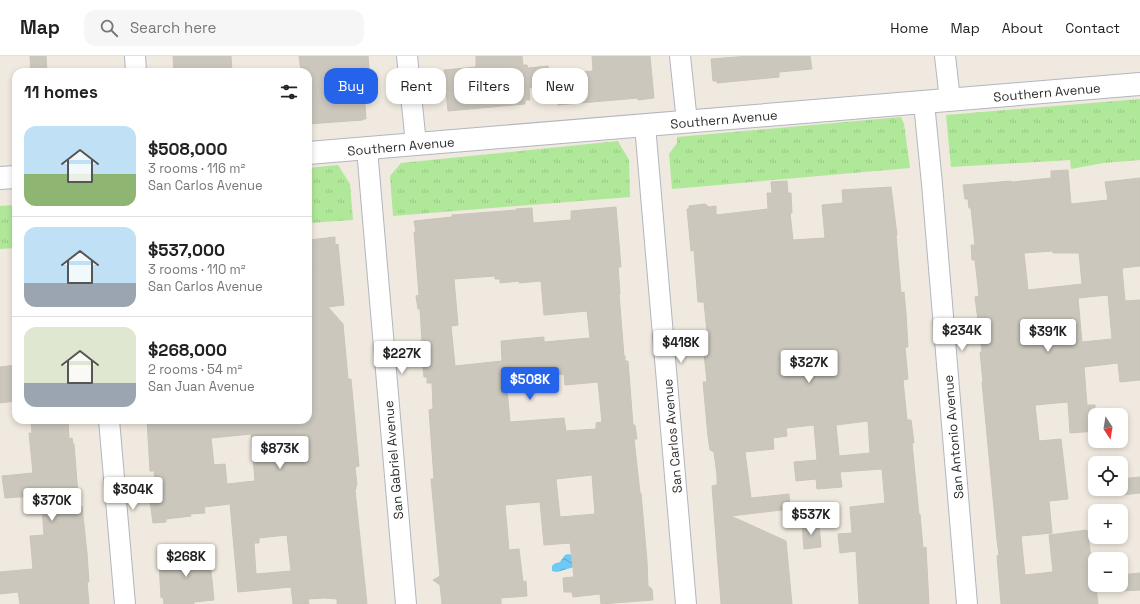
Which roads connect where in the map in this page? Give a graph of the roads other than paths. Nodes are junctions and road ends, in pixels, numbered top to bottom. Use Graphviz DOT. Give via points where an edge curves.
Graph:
graph roads {
  1 [pos="135,56"];
  2 [pos="407,56"];
  3 [pos="680,56"];
  4 [pos="945,56"];
  5 [pos="136,68"];
  6 [pos="1140,84"];
  7 [pos="950,100"];
  8 [pos="924,103"];
  9 [pos="687,122"];
  10 [pos="645,125"];
  11 [pos="416,144"];
  12 [pos="367,149"];
  13 [pos="312,153"];
  14 [pos="12,176"];
  15 [pos="0,178"];
  16 [pos="109,424"];
  17 [pos="125,604"];
  18 [pos="406,604"];
  19 [pos="686,604"];
  20 [pos="967,604"];
  1 -- 5 [label="street"];
  2 -- 11 [label="street"];
  3 -- 9 [label="street"];
  4 -- 7 [label="street"];
  6 -- 7 [label="street, Southern Avenue"];
  7 -- 8 [label="street, Southern Avenue"];
  8 -- 9 [label="street, Southern Avenue"];
  8 -- 20 [label="street, San Antonio Avenue"];
  9 -- 10 [label="street, Southern Avenue"];
  10 -- 11 [label="street, Southern Avenue"];
  10 -- 19 [label="street, San Carlos Avenue"];
  11 -- 12 [label="street, Southern Avenue"];
  12 -- 13 [label="street, Southern Avenue"];
  12 -- 18 [label="street, San Gabriel Avenue"];
  14 -- 15 [label="street"];
  16 -- 17 [label="street"];
}
